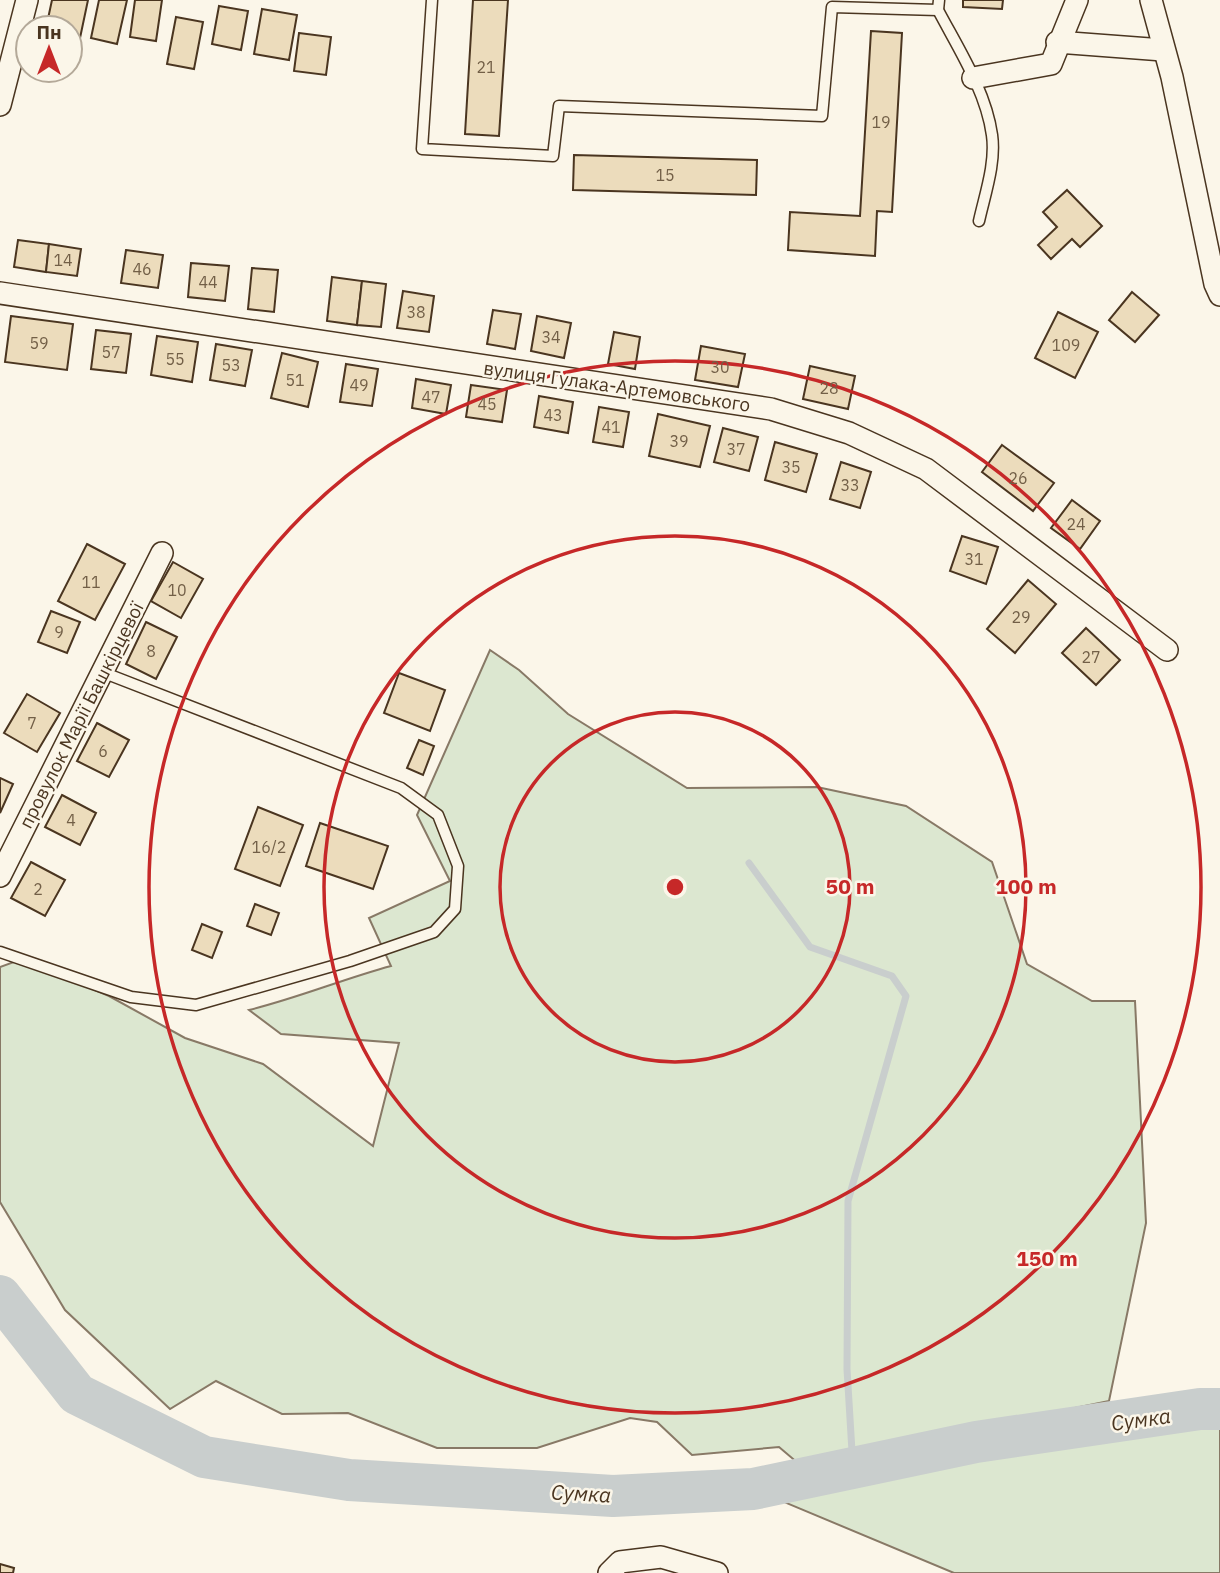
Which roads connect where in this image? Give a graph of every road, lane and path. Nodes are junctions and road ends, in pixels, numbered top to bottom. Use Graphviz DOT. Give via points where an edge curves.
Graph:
graph roads {
  1 [pos="27,0"];
  2 [pos="432,0"];
  3 [pos="1077,0"];
  4 [pos="1151,0"];
  5 [pos="938,5"];
  6 [pos="1058,42"];
  7 [pos="1163,50"];
  8 [pos="4,75"];
  9 [pos="973,78"];
  10 [pos="0,105"];
  11 [pos="979,221"];
  12 [pos="1217,289"];
  13 [pos="0,293"];
  14 [pos="162,553"];
  15 [pos="1167,650"];
  16 [pos="102,672"];
  17 [pos="0,876"];
  18 [pos="0,952"];
  19 [pos="609,1573"];
  20 [pos="717,1573"];
  1 -- 8 [label="street"];
  2 -- 5 [label="lane" via="422,149 553,156 559,106 822,116 832,7"];
  3 -- 6 [label="street"];
  4 -- 7 [label="street"];
  5 -- 9 [label="lane"];
  6 -- 7 [label="street"];
  6 -- 9 [label="street" via="1051,64"];
  7 -- 12 [label="street"];
  8 -- 10 [label="street"];
  9 -- 11 [label="lane" via="992,135"];
  13 -- 15 [label="street, вулиця Гулака-Артемовського" via="771,409 849,433 926,469"];
  14 -- 16 [label="street, провулок Марії Башкірцевої"];
  16 -- 17 [label="street, провулок Марії Башкірцевої"];
  16 -- 18 [label="lane" via="401,788 438,815 458,866 455,909 434,932 196,1005 131,997"];
  19 -- 20 [label="street" via="620,1562 661,1557"];
}
